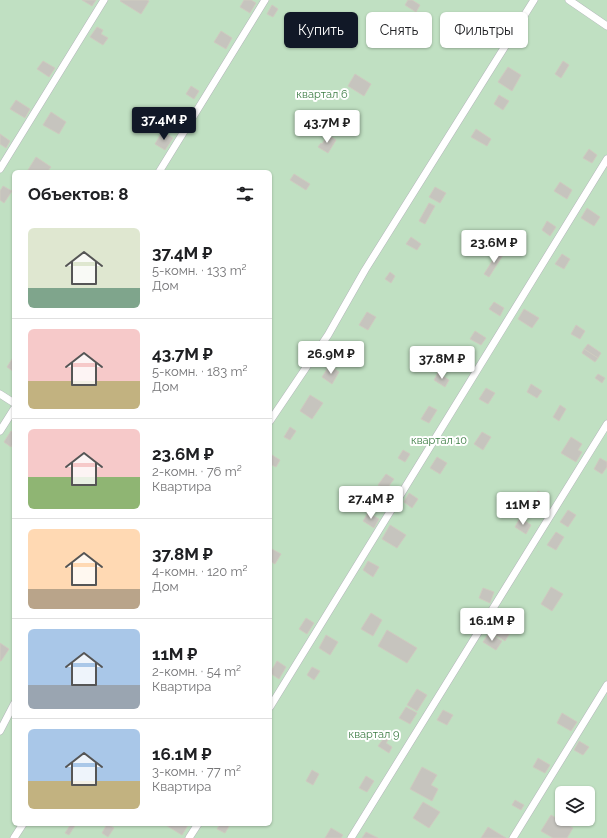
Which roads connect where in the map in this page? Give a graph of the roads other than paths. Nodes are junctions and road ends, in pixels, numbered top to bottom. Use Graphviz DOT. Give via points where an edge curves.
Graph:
graph roads {
  1 [pos="104,0"];
  2 [pos="266,0"];
  3 [pos="534,0"];
  4 [pos="569,0"];
  5 [pos="607,26"];
  6 [pos="607,159"];
  7 [pos="0,169"];
  8 [pos="160,170"];
  9 [pos="0,394"];
  10 [pos="12,402"];
  11 [pos="12,412"];
  12 [pos="272,418"];
  13 [pos="607,424"];
  14 [pos="0,431"];
  15 [pos="607,685"];
  16 [pos="272,704"];
  17 [pos="12,708"];
  18 [pos="0,731"];
  19 [pos="22,826"];
  20 [pos="197,826"];
  21 [pos="14,838"];
  22 [pos="189,838"];
  23 [pos="351,838"];
  24 [pos="513,838"];
  1 -- 7 [label="lane"];
  2 -- 8 [label="lane"];
  3 -- 12 [label="lane" via="365,270 328,335"];
  4 -- 5 [label="lane"];
  6 -- 16 [label="lane"];
  9 -- 10 [label="lane"];
  11 -- 14 [label="lane"];
  13 -- 23 [label="lane"];
  15 -- 24 [label="lane"];
  17 -- 18 [label="lane"];
  19 -- 21 [label="lane"];
  20 -- 22 [label="lane"];
}
